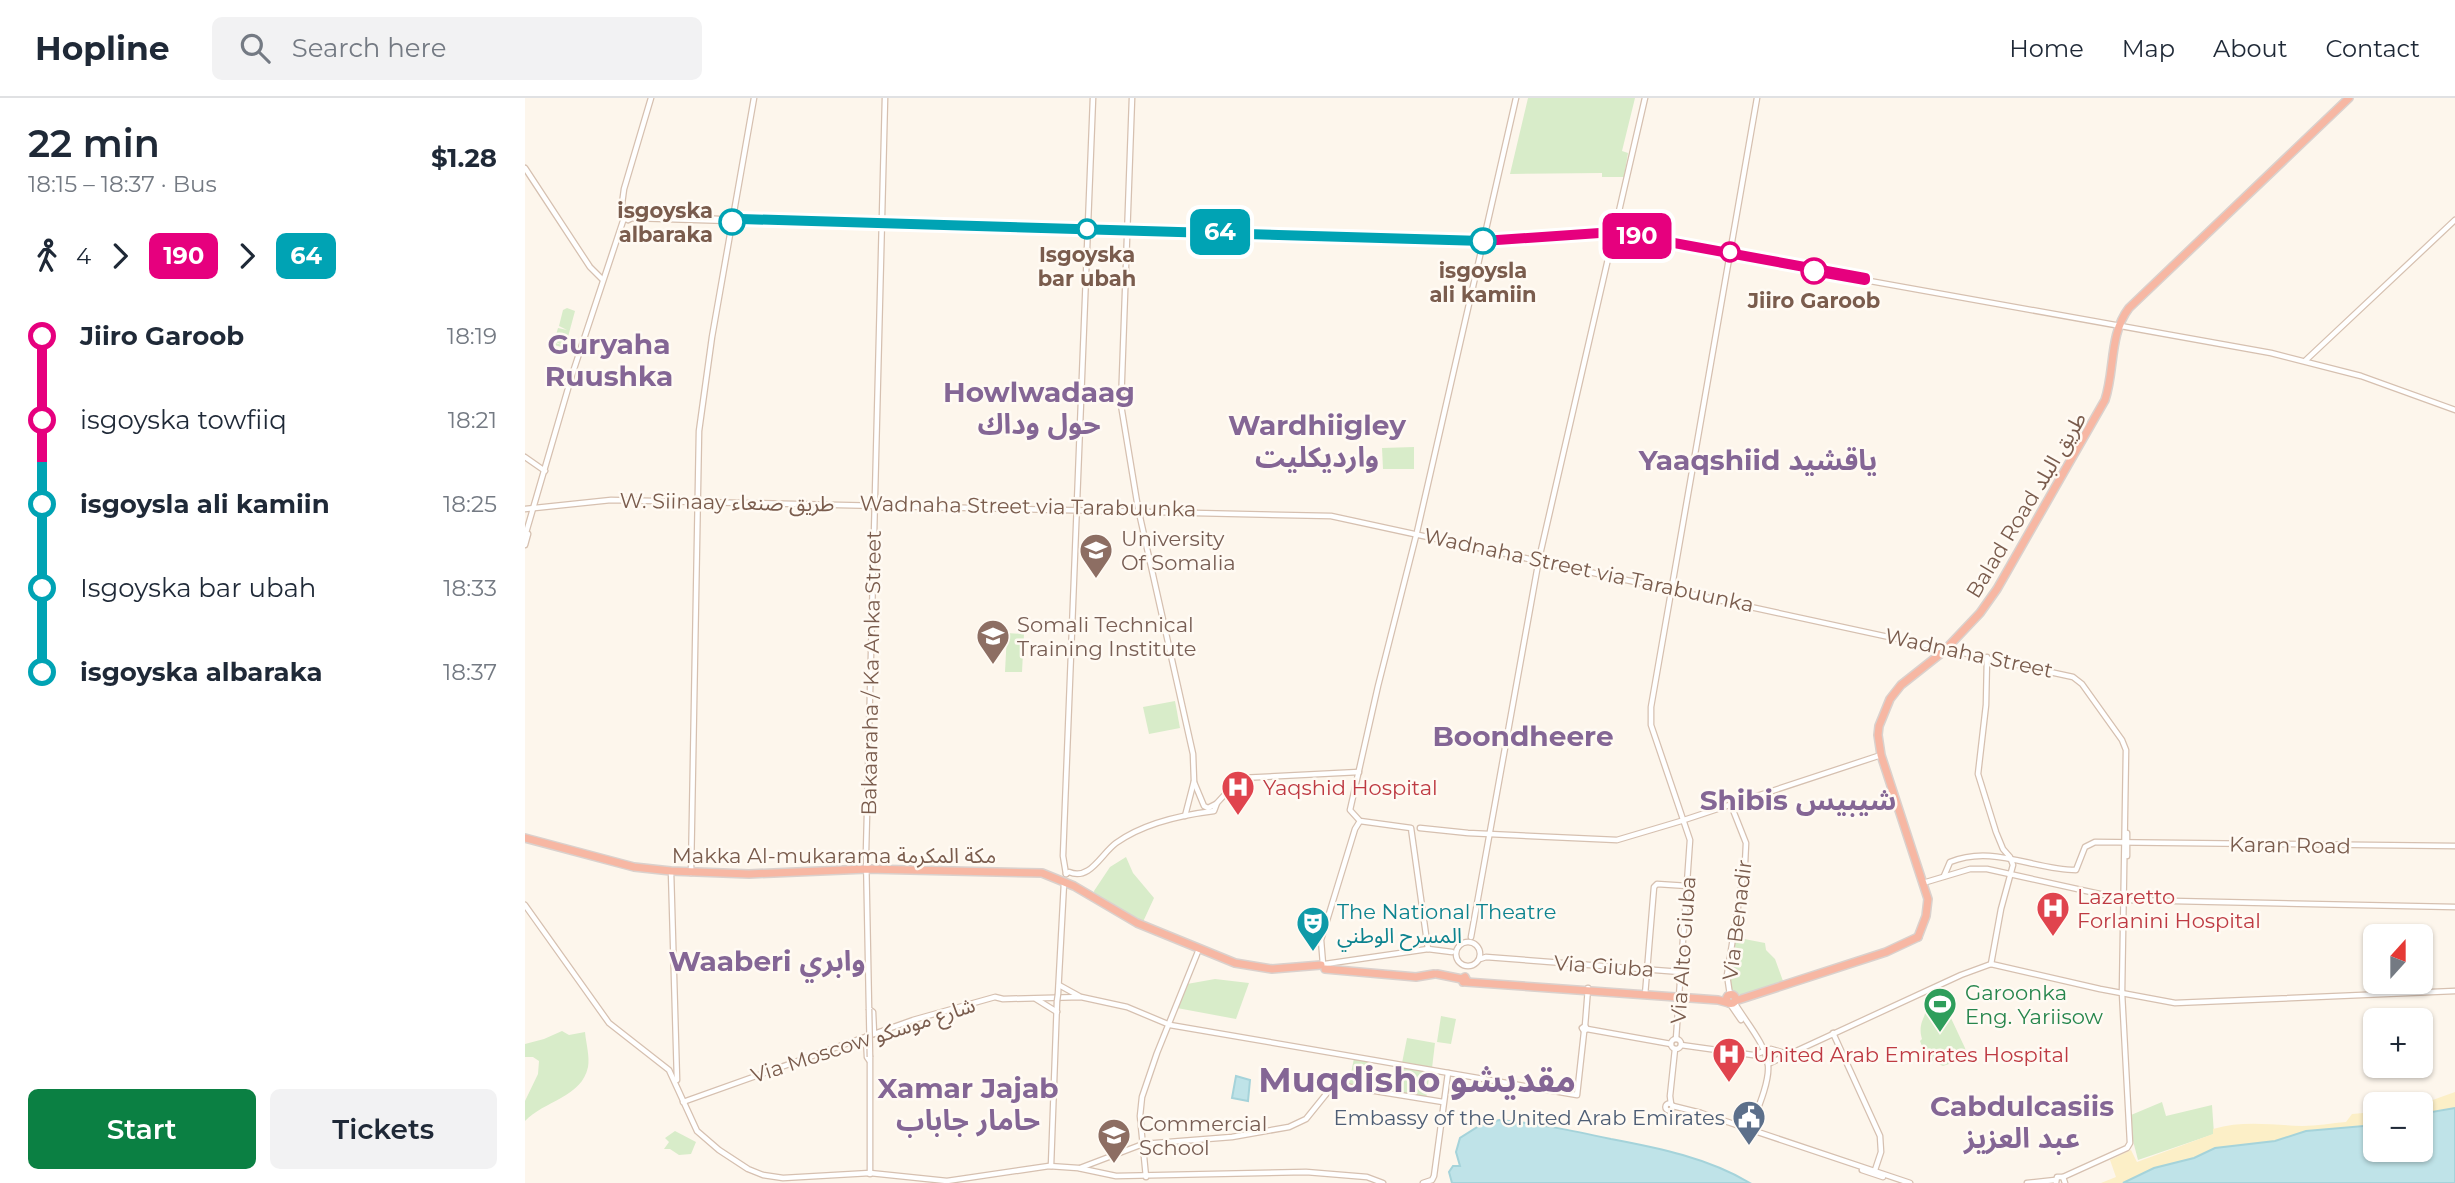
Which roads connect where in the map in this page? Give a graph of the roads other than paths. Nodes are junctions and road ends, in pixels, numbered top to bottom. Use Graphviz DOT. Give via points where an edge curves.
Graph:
graph roads {
  1 [pos="651,98"];
  2 [pos="754,98"];
  3 [pos="885,98"];
  4 [pos="1093,98"];
  5 [pos="1132,98"];
  6 [pos="1516,98"];
  7 [pos="1645,98"];
  8 [pos="1757,98"];
  9 [pos="2352,98"];
  10 [pos="525,171"];
  11 [pos="627,219"];
  12 [pos="2455,220"];
  13 [pos="732,221"];
  14 [pos="882,225"];
  15 [pos="1087,231"];
  16 [pos="620,232"];
  17 [pos="1126,232"];
  18 [pos="1614,233"];
  19 [pos="1483,243"];
  20 [pos="1729,254"];
  21 [pos="606,269"];
  22 [pos="593,273"];
  23 [pos="603,280"];
  24 [pos="2121,326"];
  25 [pos="2305,361"];
  26 [pos="2455,410"];
  27 [pos="525,458"];
  28 [pos="545,472"];
  29 [pos="698,500"];
  30 [pos="875,503"];
  31 [pos="534,507"];
  32 [pos="525,508"];
  33 [pos="1076,509"];
  34 [pos="1139,510"];
  35 [pos="1274,513"];
  36 [pos="1389,527"];
  37 [pos="527,533"];
  38 [pos="1417,533"];
  39 [pos="525,545"];
  40 [pos="1539,560"];
  41 [pos="1670,589"];
  42 [pos="1948,649"];
  43 [pos="1966,652"];
  44 [pos="1987,657"];
  45 [pos="2022,664"];
  46 [pos="1881,755"];
  47 [pos="1359,772"];
  48 [pos="1194,781"];
  49 [pos="1217,803"];
  50 [pos="1731,805"];
  51 [pos="1185,816"];
  52 [pos="1684,820"];
  53 [pos="1360,821"];
  54 [pos="1420,828"];
  55 [pos="1489,834"];
  56 [pos="525,839"];
  57 [pos="2126,842"];
  58 [pos="2455,846"];
  59 [pos="2011,857"];
  60 [pos="867,870"];
  61 [pos="671,872"];
  62 [pos="691,873"];
  63 [pos="2011,873"];
  64 [pos="1944,876"];
  65 [pos="1063,880"];
  66 [pos="1923,883"];
  67 [pos="1688,886"];
  68 [pos="2125,899"];
  69 [pos="525,907"];
  70 [pos="2455,907"];
  71 [pos="1469,939"];
  72 [pos="1198,949"];
  73 [pos="1427,949"];
  74 [pos="1455,952"];
  75 [pos="1482,956"];
  76 [pos="1461,964"];
  77 [pos="1994,965"];
  78 [pos="1323,966"];
  79 [pos="1470,966"];
  80 [pos="1648,969"];
  81 [pos="1681,972"];
  82 [pos="1464,979"];
  83 [pos="1058,985"];
  84 [pos="1588,990"];
  85 [pos="2455,991"];
  86 [pos="1646,993"];
  87 [pos="2125,993"];
  88 [pos="1679,996"];
  89 [pos="1081,997"];
  90 [pos="1035,999"];
  91 [pos="1731,1000"];
  92 [pos="869,1009"];
  93 [pos="1057,1012"];
  94 [pos="1168,1024"];
  95 [pos="1585,1029"];
  96 [pos="1833,1033"];
  97 [pos="874,1034"];
  98 [pos="866,1037"];
  99 [pos="1676,1039"];
  100 [pos="1671,1044"];
  101 [pos="1681,1045"];
  102 [pos="1675,1049"];
  103 [pos="1763,1052"];
  104 [pos="1788,1054"];
  105 [pos="870,1059"];
  106 [pos="1769,1064"];
  107 [pos="1448,1073"];
  108 [pos="1766,1077"];
  109 [pos="675,1086"];
  110 [pos="683,1102"];
  111 [pos="1443,1102"];
  112 [pos="1749,1130"];
  113 [pos="1785,1142"];
  114 [pos="1143,1144"];
  115 [pos="1051,1166"];
  116 [pos="1078,1168"];
  117 [pos="1874,1173"];
  118 [pos="870,1174"];
  119 [pos="1146,1177"];
  120 [pos="2064,1180"];
  121 [pos="2055,1182"];
  122 [pos="949,1183"];
  123 [pos="1383,1183"];
  124 [pos="1423,1183"];
  125 [pos="1901,1183"];
  126 [pos="1910,1183"];
  127 [pos="2027,1183"];
  128 [pos="2046,1183"];
  1 -- 11 [label="street" via="624,189"];
  2 -- 13 [label="street"];
  3 -- 14 [label="street, Bakaaraha / Ka Anka Street"];
  4 -- 15 [label="street"];
  5 -- 17 [label="street"];
  6 -- 19 [label="street"];
  7 -- 18 [label="street"];
  8 -- 20 [label="street, Via Alto Giuba"];
  9 -- 24 [label="highway, Balad Road طريق البلد" via="2140,296"];
  10 -- 22 [label="street"];
  11 -- 13 [label="street"];
  11 -- 16 [label="street"];
  12 -- 25 [label="street"];
  13 -- 14 [label="street"];
  13 -- 29 [label="street" via="701,413"];
  14 -- 15 [label="street"];
  14 -- 30 [label="street, Bakaaraha / Ka Anka Street"];
  15 -- 17 [label="street"];
  15 -- 33 [label="street"];
  16 -- 21 [label="street"];
  16 -- 23 [label="street"];
  17 -- 19 [label="street"];
  17 -- 34 [label="street" via="1121,405"];
  18 -- 19 [label="street"];
  18 -- 20 [label="street"];
  18 -- 40 [label="street"];
  19 -- 38 [label="street"];
  20 -- 24 [label="street"];
  20 -- 41 [label="street, Via Alto Giuba"];
  21 -- 22 [label="street"];
  21 -- 23 [label="street"];
  22 -- 23 [label="street"];
  23 -- 28 [label="street"];
  23 -- 28 [label="street"];
  24 -- 25 [label="street"];
  24 -- 42 [label="highway, Balad Road طريق البلد" via="2099,412 2000,586"];
  25 -- 26 [label="street" via="2376,380"];
  27 -- 28 [label="street"];
  28 -- 31 [label="street"];
  29 -- 30 [label="street, W. Siinaay طريق صنعاء"];
  29 -- 31 [label="street, W. Siinaay طريق صنعاء" via="599,500"];
  29 -- 62 [label="street"];
  30 -- 33 [label="street, W. Siinaay طريق صنعاء"];
  30 -- 60 [label="street, Bakaaraha / Ka Anka Street"];
  31 -- 32 [label="street, W. Siinaay طريق صنعاء"];
  31 -- 37 [label="street"];
  33 -- 34 [label="street, Wadnaha Street via Tarabuunka"];
  33 -- 65 [label="street"];
  34 -- 35 [label="street, Wadnaha Street via Tarabuunka"];
  34 -- 35 [label="street"];
  34 -- 48 [label="street" via="1193,754"];
  35 -- 36 [label="street"];
  35 -- 36 [label="street, Wadnaha Street via Tarabuunka" via="1331,514"];
  36 -- 38 [label="street"];
  37 -- 39 [label="street"];
  38 -- 40 [label="street"];
  38 -- 47 [label="street"];
  40 -- 41 [label="street"];
  40 -- 55 [label="street"];
  41 -- 42 [label="street"];
  41 -- 52 [label="street, Via Alto Giuba" via="1651,716"];
  42 -- 43 [label="street, Wadnaha Street"];
  42 -- 46 [label="highway, Balad Road طريق البلد" via="1889,699 1879,726"];
  43 -- 44 [label="street, Wadnaha Street"];
  43 -- 45 [label="street"];
  44 -- 45 [label="street, Wadnaha Street"];
  44 -- 59 [label="street" via="1979,774 1996,832"];
  45 -- 57 [label="street, Wadnaha Street" via="2078,680 2124,743"];
  46 -- 50 [label="street"];
  46 -- 66 [label="highway, Balad Road طريق البلد"];
  47 -- 49 [label="street" via="1240,778"];
  47 -- 53 [label="street" via="1351,813"];
  48 -- 49 [label="street" via="1205,807"];
  48 -- 51 [label="street"];
  49 -- 51 [label="street" via="1214,811"];
  50 -- 52 [label="street"];
  50 -- 91 [label="street, Via Benadir" via="1746,843 1727,975"];
  51 -- 65 [label="street" via="1142,827 1108,849 1089,872 1069,872"];
  52 -- 55 [label="street" via="1617,840"];
  52 -- 67 [label="street, Via Alto Giuba" via="1691,841"];
  53 -- 73 [label="street" via="1411,828"];
  53 -- 78 [label="street" via="1321,940"];
  54 -- 55 [label="street"];
  55 -- 71 [label="street"];
  56 -- 61 [label="highway, Makka Al-mukarama مكة المكرمة"];
  57 -- 58 [label="street, Karan Road"];
  57 -- 59 [label="street, Karan Road" via="2093,842 2085,847 2076,870"];
  57 -- 68 [label="street, Wadnaha Street"];
  59 -- 63 [label="street"];
  59 -- 64 [label="street" via="1957,859 1949,863"];
  60 -- 62 [label="highway, Makka Al-mukarama مكة المكرمة"];
  60 -- 65 [label="highway, Makka Al-mukarama مكة المكرمة" via="1027,872"];
  60 -- 92 [label="street, Bakaaraha / Ka Anka Street"];
  61 -- 62 [label="highway, Makka Al-mukarama مكة المكرمة"];
  61 -- 109 [label="street"];
  63 -- 64 [label="street" via="1970,869"];
  63 -- 68 [label="street"];
  63 -- 77 [label="street" via="1996,929"];
  64 -- 66 [label="street"];
  65 -- 72 [label="highway, Makka Al-mukarama مكة المكرمة" via="1137,925"];
  65 -- 83 [label="street"];
  66 -- 91 [label="highway, Balad Road طريق البلد" via="1927,906 1918,937"];
  67 -- 80 [label="street" via="1654,887"];
  67 -- 81 [label="street, Via Alto Giuba"];
  68 -- 70 [label="street"];
  68 -- 87 [label="street, Wadnaha Street"];
  69 -- 109 [label="street" via="609,1023 665,1065"];
  71 -- 74 [label="street"];
  71 -- 75 [label="street"];
  72 -- 78 [label="highway, Makka Al-mukarama مكة المكرمة" via="1253,970"];
  72 -- 94 [label="street"];
  73 -- 74 [label="street"];
  73 -- 78 [label="street"];
  74 -- 76 [label="street"];
  75 -- 79 [label="street"];
  75 -- 80 [label="street, Via Giuba"];
  76 -- 79 [label="street"];
  76 -- 82 [label="street"];
  77 -- 87 [label="street"];
  77 -- 96 [label="street" via="1961,975"];
  78 -- 82 [label="highway, Makka Al-mukarama مكة المكرمة"];
  79 -- 82 [label="street"];
  80 -- 81 [label="street, Via Giuba"];
  80 -- 86 [label="street"];
  81 -- 88 [label="street, Via Alto Giuba"];
  82 -- 84 [label="highway"];
  83 -- 89 [label="street"];
  83 -- 93 [label="street"];
  84 -- 86 [label="highway"];
  84 -- 95 [label="street"];
  85 -- 87 [label="street" via="2183,1003"];
  86 -- 88 [label="highway"];
  87 -- 120 [label="street, Wadnaha Street" via="2130,1143"];
  88 -- 91 [label="highway"];
  88 -- 99 [label="street, Via Alto Giuba"];
  89 -- 90 [label="street, Via Moscow شارع موسكو"];
  89 -- 94 [label="street, Via Moscow شارع موسكو" via="1127,1007"];
  90 -- 93 [label="street"];
  90 -- 97 [label="street, Via Moscow شارع موسكو" via="991,998"];
  91 -- 103 [label="street"];
  92 -- 97 [label="street"];
  92 -- 105 [label="street, bridge"];
  93 -- 115 [label="street"];
  94 -- 107 [label="street, Via Moscow شارع موسكو"];
  94 -- 114 [label="street" via="1142,1097"];
  95 -- 100 [label="street"];
  95 -- 107 [label="street, Via Moscow شارع موسكو" via="1577,1095"];
  96 -- 104 [label="street"];
  96 -- 117 [label="street" via="1880,1136 1881,1152"];
  97 -- 98 [label="street, Via Moscow شارع موسكو"];
  98 -- 105 [label="street"];
  98 -- 110 [label="street, Via Moscow شارع موسكو"];
  99 -- 100 [label="street"];
  99 -- 101 [label="street"];
  100 -- 102 [label="street"];
  101 -- 102 [label="street"];
  101 -- 103 [label="street" via="1753,1055"];
  102 -- 112 [label="street" via="1671,1106"];
  103 -- 104 [label="street" via="1771,1049"];
  103 -- 106 [label="street"];
  103 -- 108 [label="street"];
  104 -- 106 [label="street"];
  105 -- 118 [label="street"];
  106 -- 108 [label="street"];
  107 -- 111 [label="street"];
  108 -- 112 [label="street"];
  109 -- 110 [label="street"];
  109 -- 118 [label="street" via="695,1132 749,1172 775,1180"];
  110 -- 118 [label="street" via="705,1140 759,1174 783,1178"];
  111 -- 114 [label="street" via="1342,1084 1331,1088 1306,1119 1289,1127"];
  111 -- 124 [label="street" via="1434,1176"];
  112 -- 113 [label="street"];
  112 -- 113 [label="street"];
  113 -- 117 [label="street"];
  114 -- 116 [label="street"];
  114 -- 119 [label="street"];
  115 -- 116 [label="street"];
  115 -- 118 [label="street" via="947,1181"];
  116 -- 119 [label="street"];
  116 -- 122 [label="street" via="1044,1168"];
  117 -- 125 [label="street"];
  117 -- 126 [label="street"];
  118 -- 122 [label="street"];
  119 -- 123 [label="street" via="1306,1172"];
  120 -- 121 [label="street" via="2059,1176"];
  121 -- 127 [label="street"];
  121 -- 128 [label="street"];
}
